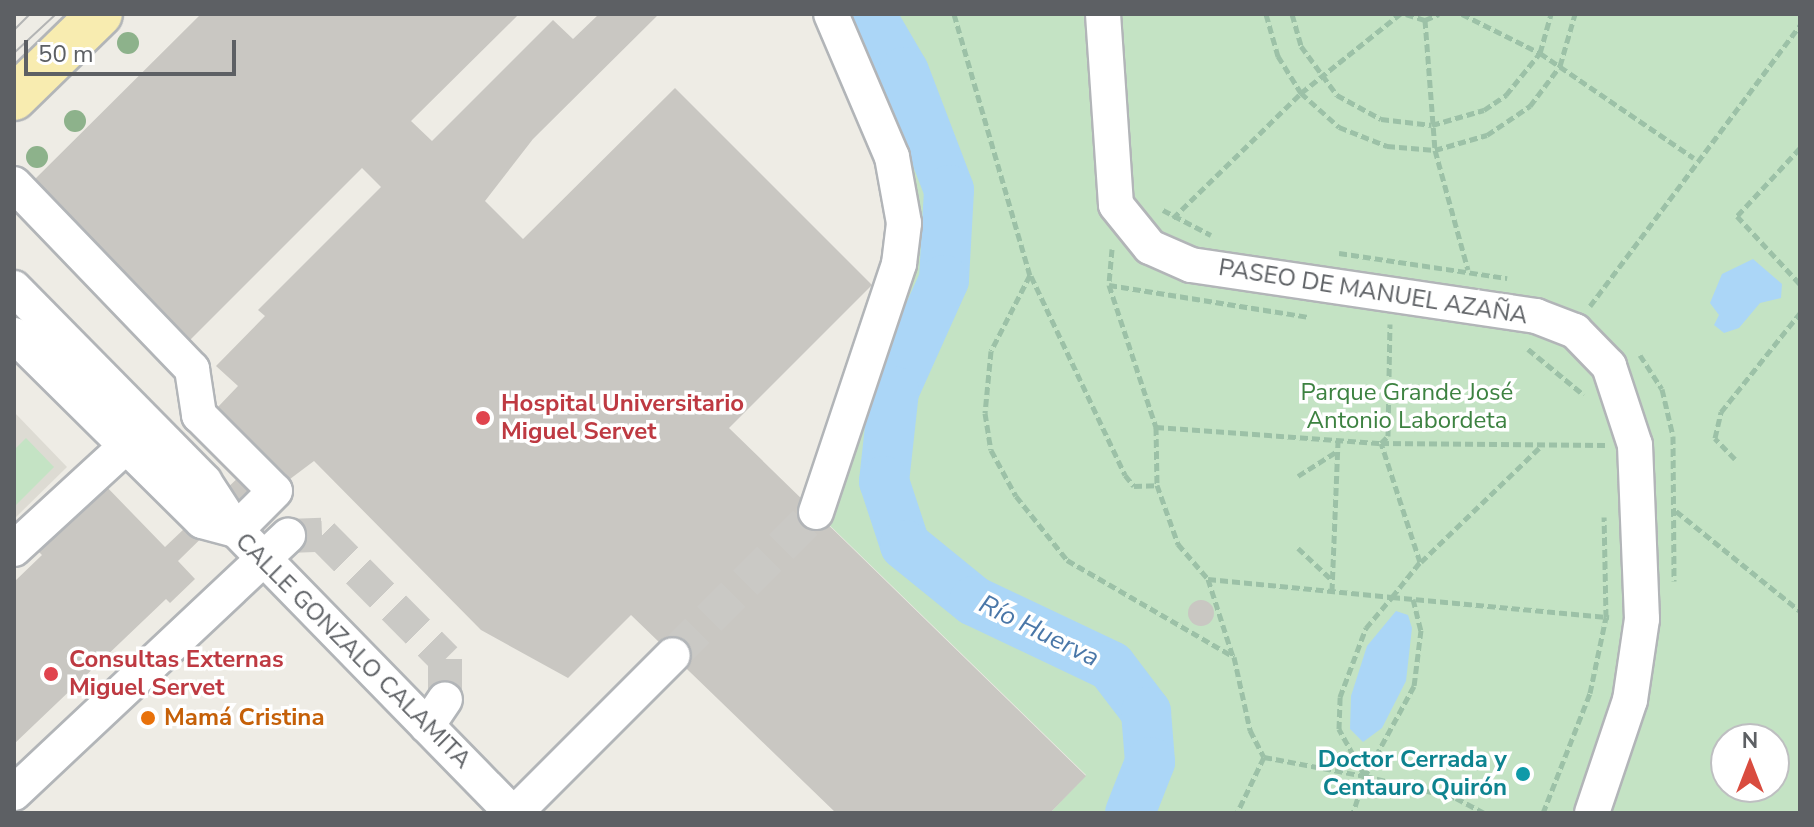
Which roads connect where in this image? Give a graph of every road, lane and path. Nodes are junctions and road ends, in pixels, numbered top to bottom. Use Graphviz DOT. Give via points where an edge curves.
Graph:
graph roads {
  1 [pos="100,14"];
  2 [pos="831,14"];
  3 [pos="954,14"];
  4 [pos="1103,14"];
  5 [pos="1266,14"];
  6 [pos="1292,14"];
  7 [pos="1400,14"];
  8 [pos="1406,14"];
  9 [pos="1439,14"];
  10 [pos="1462,14"];
  11 [pos="1551,14"];
  12 [pos="1575,14"];
  13 [pos="1425,20"];
  14 [pos="1800,25"];
  15 [pos="1540,53"];
  16 [pos="1560,66"];
  17 [pos="1320,77"];
  18 [pos="1301,93"];
  19 [pos="14,98"];
  20 [pos="1432,125"];
  21 [pos="1435,150"];
  22 [pos="1798,153"];
  23 [pos="1694,158"];
  24 [pos="14,184"];
  25 [pos="1116,205"];
  26 [pos="1150,247"];
  27 [pos="1030,275"];
  28 [pos="1800,284"];
  29 [pos="1109,285"];
  30 [pos="14,288"];
  31 [pos="1465,303"];
  32 [pos="1800,313"];
  33 [pos="1327,318"];
  34 [pos="1375,322"];
  35 [pos="1390,324"];
  36 [pos="1406,326"];
  37 [pos="1575,331"];
  38 [pos="14,335"];
  39 [pos="1516,342"];
  40 [pos="1593,406"];
  41 [pos="1156,427"];
  42 [pos="1599,432"];
  43 [pos="1338,439"];
  44 [pos="1381,443"];
  45 [pos="1619,445"];
  46 [pos="1541,447"];
  47 [pos="124,448"];
  48 [pos="1337,451"];
  49 [pos="1735,459"];
  50 [pos="1603,461"];
  51 [pos="1298,476"];
  52 [pos="1157,485"];
  53 [pos="1604,508"];
  54 [pos="816,512"];
  55 [pos="1638,512"];
  56 [pos="236,530"];
  57 [pos="275,546"];
  58 [pos="1298,548"];
  59 [pos="14,549"];
  60 [pos="1420,562"];
  61 [pos="1208,579"];
  62 [pos="1332,579"];
  63 [pos="1332,591"];
  64 [pos="1392,597"];
  65 [pos="1413,599"];
  66 [pos="1800,611"];
  67 [pos="1606,617"];
  68 [pos="1642,619"];
  69 [pos="673,655"];
  70 [pos="1234,657"];
  71 [pos="1264,757"];
  72 [pos="1365,776"];
  73 [pos="14,793"];
  74 [pos="514,813"];
  75 [pos="1237,813"];
  76 [pos="1353,813"];
  77 [pos="1484,813"];
  78 [pos="1543,813"];
  79 [pos="1592,813"];
  1 -- 19 [label="main road"];
  2 -- 54 [label="street" via="892,157 904,223 899,264"];
  3 -- 27 [label="path"];
  4 -- 25 [label="street"];
  5 -- 18 [label="path" via="1278,56"];
  6 -- 17 [label="path"];
  7 -- 17 [label="path"];
  8 -- 13 [label="path"];
  9 -- 13 [label="path"];
  10 -- 15 [label="path"];
  11 -- 15 [label="path"];
  12 -- 16 [label="path"];
  13 -- 20 [label="path"];
  14 -- 23 [label="path"];
  15 -- 16 [label="path"];
  15 -- 20 [label="path" via="1525,75 1484,110"];
  16 -- 21 [label="path" via="1530,106 1487,135"];
  16 -- 23 [label="path"];
  17 -- 18 [label="path"];
  17 -- 20 [label="path" via="1381,119"];
  18 -- 21 [label="path" via="1339,127 1387,146"];
  18 -- 26 [label="path"];
  20 -- 21 [label="path"];
  21 -- 31 [label="path" via="1468,269"];
  22 -- 28 [label="path" via="1737,216"];
  23 -- 37 [label="path"];
  24 -- 56 [label="street" via="192,369 199,415 275,491"];
  25 -- 26 [label="street, PASEO DE MANUEL AZAÑA"];
  25 -- 29 [label="path"];
  26 -- 31 [label="street, PASEO DE MANUEL AZAÑA" via="1191,265"];
  27 -- 52 [label="path" via="1125,475 1134,486"];
  27 -- 70 [label="path" via="1000,329 986,376 991,450 1016,496 1067,560"];
  29 -- 33 [label="path"];
  29 -- 41 [label="path"];
  30 -- 56 [label="street" via="204,481"];
  31 -- 37 [label="street, PASEO DE MANUEL AZAÑA"];
  32 -- 49 [label="path" via="1721,412 1715,438"];
  34 -- 35 [label="path"];
  35 -- 36 [label="path"];
  35 -- 44 [label="path" via="1388,436"];
  37 -- 45 [label="street" via="1609,366"];
  38 -- 47 [label="street, CALLE GONZALO CALAMITA"];
  39 -- 40 [label="path" via="1554,364"];
  41 -- 43 [label="path"];
  41 -- 52 [label="path"];
  42 -- 45 [label="path"];
  43 -- 44 [label="path"];
  43 -- 48 [label="path"];
  44 -- 46 [label="path"];
  44 -- 60 [label="path"];
  45 -- 46 [label="path"];
  45 -- 50 [label="path"];
  45 -- 55 [label="street"];
  46 -- 60 [label="path"];
  47 -- 56 [label="street, CALLE GONZALO CALAMITA" via="202,521"];
  47 -- 59 [label="street"];
  48 -- 51 [label="path"];
  48 -- 62 [label="path"];
  52 -- 61 [label="path" via="1178,544"];
  53 -- 67 [label="path"];
  55 -- 66 [label="path" via="1676,510"];
  55 -- 68 [label="street"];
  56 -- 57 [label="street, CALLE GONZALO CALAMITA"];
  57 -- 73 [label="street"];
  57 -- 74 [label="street, CALLE GONZALO CALAMITA" via="436,712"];
  58 -- 62 [label="path"];
  60 -- 64 [label="path"];
  61 -- 63 [label="path"];
  61 -- 70 [label="path"];
  62 -- 63 [label="path"];
  63 -- 64 [label="path"];
  64 -- 65 [label="path"];
  64 -- 72 [label="path" via="1366,628 1340,697 1339,729"];
  65 -- 67 [label="path"];
  65 -- 72 [label="path" via="1421,630 1414,686"];
  67 -- 68 [label="path"];
  67 -- 78 [label="path" via="1590,693"];
  68 -- 79 [label="street" via="1630,700"];
  69 -- 74 [label="street"];
  70 -- 71 [label="path" via="1250,730"];
  71 -- 72 [label="path"];
  71 -- 75 [label="path"];
  72 -- 76 [label="path"];
  72 -- 77 [label="path" via="1456,798"];
}
